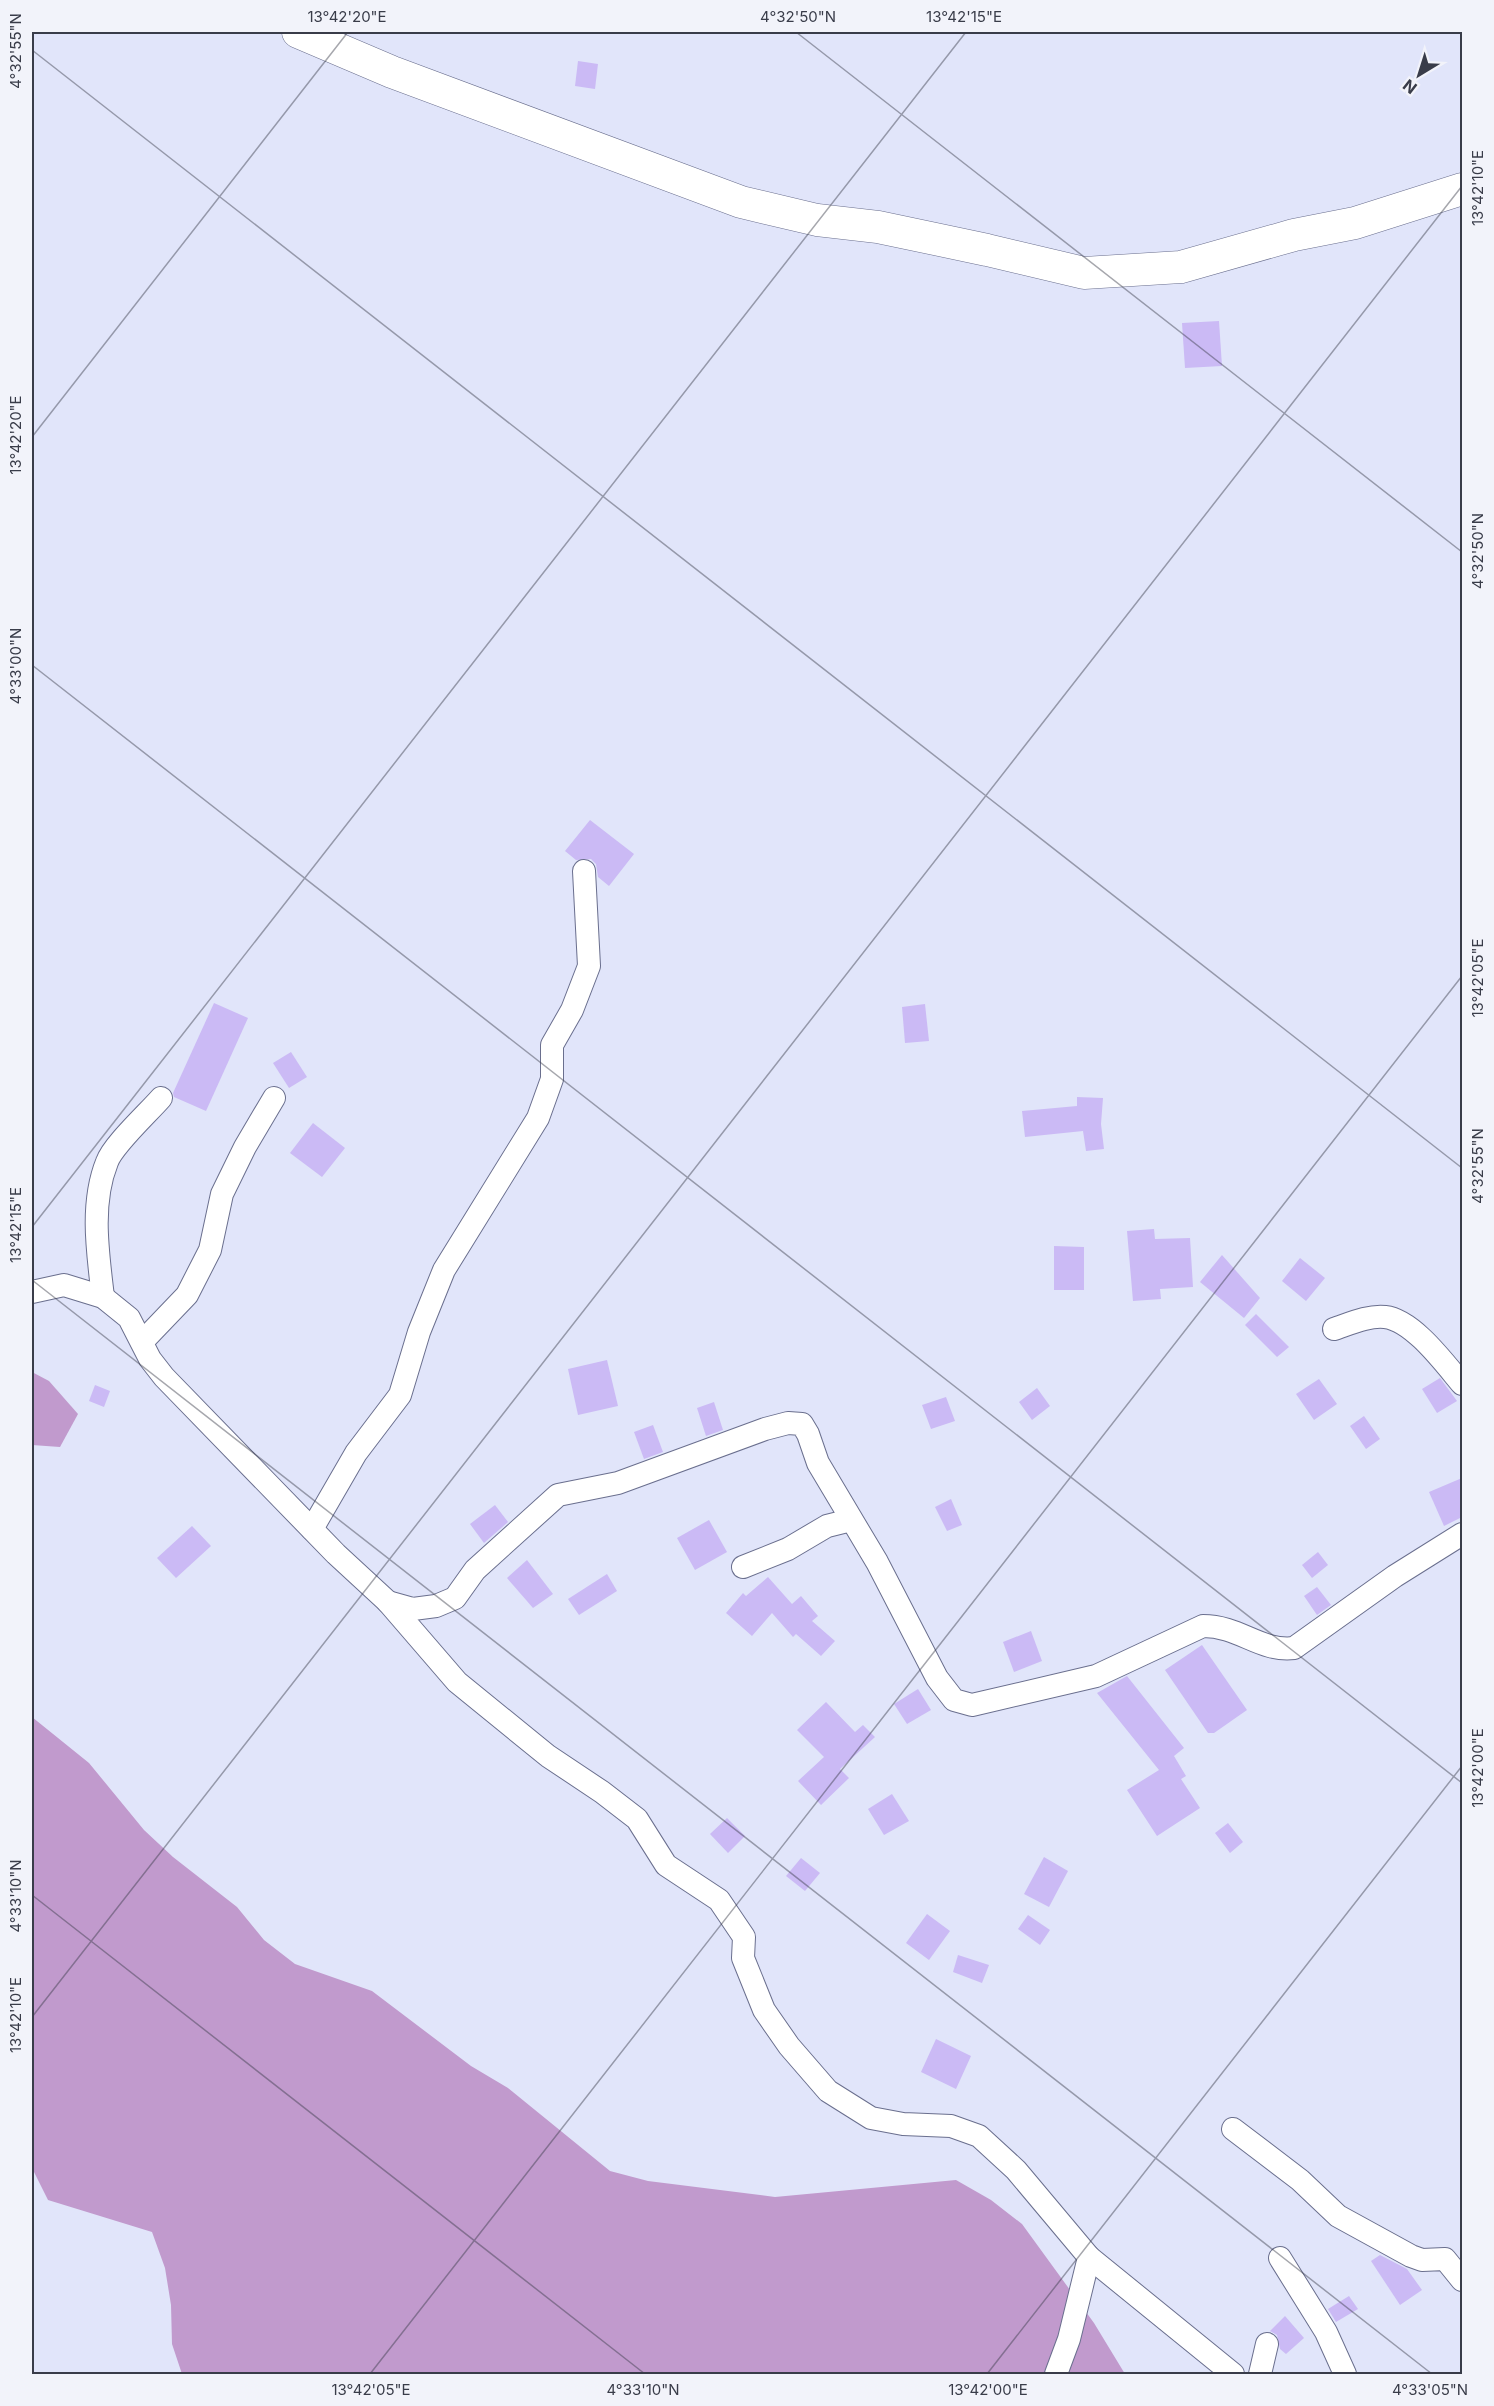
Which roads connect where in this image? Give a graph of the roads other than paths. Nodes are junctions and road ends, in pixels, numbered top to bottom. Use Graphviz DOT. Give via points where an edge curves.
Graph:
graph roads {
  1 [pos="298,32"];
  2 [pos="1462,189"];
  3 [pos="584,871"];
  4 [pos="161,1098"];
  5 [pos="274,1098"];
  6 [pos="32,1292"];
  7 [pos="103,1297"];
  8 [pos="1334,1329"];
  9 [pos="142,1342"];
  10 [pos="1462,1384"];
  11 [pos="851,1520"];
  12 [pos="312,1529"];
  13 [pos="1462,1534"];
  14 [pos="743,1567"];
  15 [pos="388,1602"];
  16 [pos="1233,2129"];
  17 [pos="1089,2257"];
  18 [pos="1280,2258"];
  19 [pos="1462,2280"];
  20 [pos="1267,2344"];
  21 [pos="1056,2374"];
  22 [pos="1233,2374"];
  23 [pos="1260,2374"];
  24 [pos="1345,2374"];
  1 -- 2 [label="street" via="392,72 741,202 817,220 878,227 1084,273 1181,267 1293,235 1355,223"];
  3 -- 12 [label="street" via="589,966 572,1010 552,1046 552,1078 538,1118 444,1270 400,1395 356,1453"];
  4 -- 7 [label="street" via="107,1161 98,1208 97,1249"];
  5 -- 9 [label="street" via="222,1194 210,1250 188,1295"];
  6 -- 7 [label="street" via="64,1285"];
  7 -- 9 [label="street" via="129,1318"];
  8 -- 10 [label="street" via="1385,1317 1400,1323 1430,1346"];
  9 -- 12 [label="street" via="164,1377"];
  11 -- 13 [label="street" via="937,1678 954,1700 972,1705 1095,1676 1203,1626 1222,1626 1277,1650 1294,1648"];
  11 -- 14 [label="street" via="827,1526 788,1549"];
  11 -- 15 [label="street" via="818,1463 802,1424 788,1423 618,1483 558,1496 475,1570 455,1598 413,1609"];
  12 -- 15 [label="street"];
  15 -- 17 [label="street" via="457,1682 548,1756 637,1819 666,1865 719,1900 744,1937 743,1958 764,2010 828,2091 871,2118 951,2126 979,2136 1016,2170"];
  16 -- 19 [label="street" via="1300,2180 1338,2217 1410,2256 1445,2259"];
  17 -- 21 [label="street" via="1069,2339"];
  17 -- 22 [label="street"];
  18 -- 24 [label="street" via="1326,2331"];
  20 -- 23 [label="street"];
}
